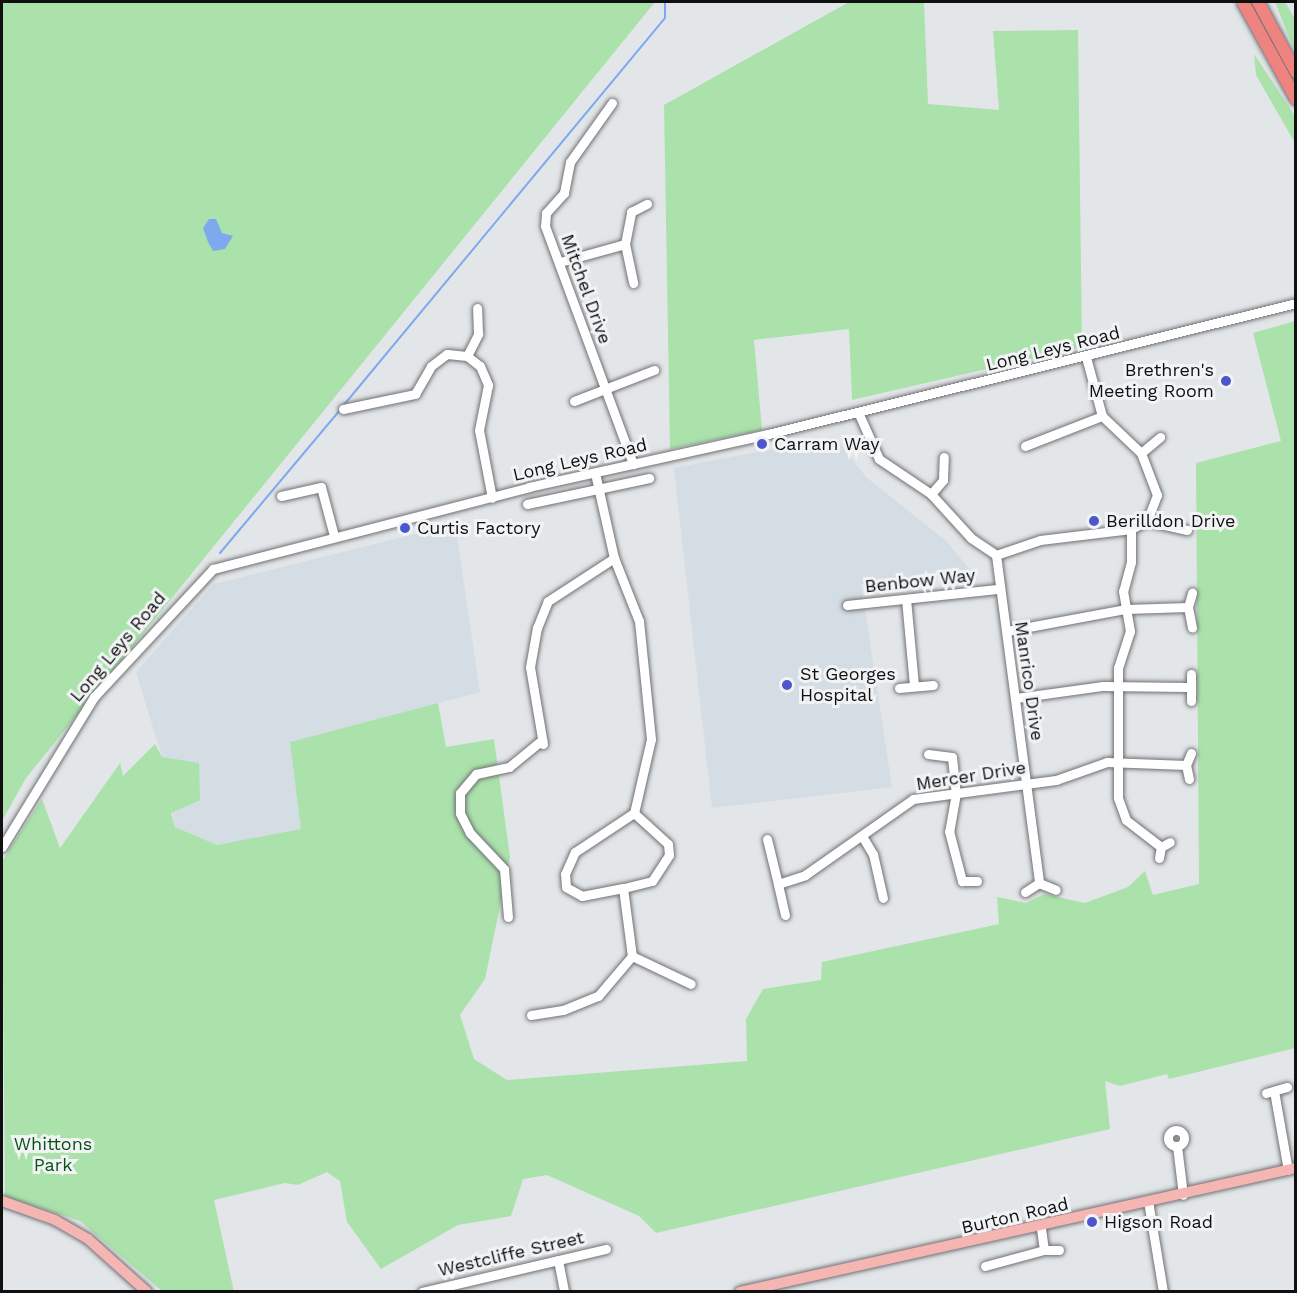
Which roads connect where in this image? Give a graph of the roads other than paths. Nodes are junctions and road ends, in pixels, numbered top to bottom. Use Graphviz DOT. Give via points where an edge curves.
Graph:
graph roads {
  1 [pos="1243,2"];
  2 [pos="1258,2"];
  3 [pos="1296,72"];
  4 [pos="1296,99"];
  5 [pos="612,103"];
  6 [pos="647,204"];
  7 [pos="625,244"];
  8 [pos="560,262"];
  9 [pos="633,283"];
  10 [pos="1296,303"];
  11 [pos="477,308"];
  12 [pos="467,356"];
  13 [pos="1086,357"];
  14 [pos="654,370"];
  15 [pos="607,392"];
  16 [pos="574,401"];
  17 [pos="343,409"];
  18 [pos="858,412"];
  19 [pos="1102,416"];
  20 [pos="1160,437"];
  21 [pos="1025,446"];
  22 [pos="1141,453"];
  23 [pos="944,457"];
  24 [pos="633,464"];
  25 [pos="595,473"];
  26 [pos="649,478"];
  27 [pos="597,488"];
  28 [pos="932,494"];
  29 [pos="281,496"];
  30 [pos="492,498"];
  31 [pos="528,504"];
  32 [pos="1147,521"];
  33 [pos="1131,529"];
  34 [pos="1187,530"];
  35 [pos="334,536"];
  36 [pos="996,555"];
  37 [pos="614,558"];
  38 [pos="997,589"];
  39 [pos="1192,593"];
  40 [pos="906,599"];
  41 [pos="848,605"];
  42 [pos="1188,607"];
  43 [pos="1126,609"];
  44 [pos="1192,628"];
  45 [pos="1007,631"];
  46 [pos="1191,674"];
  47 [pos="933,685"];
  48 [pos="1119,686"];
  49 [pos="914,687"];
  50 [pos="1188,687"];
  51 [pos="899,688"];
  52 [pos="1016,698"];
  53 [pos="1191,701"];
  54 [pos="1191,753"];
  55 [pos="928,754"];
  56 [pos="1118,762"];
  57 [pos="1186,765"];
  58 [pos="1189,779"];
  59 [pos="1026,784"];
  60 [pos="956,793"];
  61 [pos="634,813"];
  62 [pos="862,836"];
  63 [pos="767,839"];
  64 [pos="1170,842"];
  65 [pos="2,847"];
  66 [pos="1161,847"];
  67 [pos="1159,858"];
  68 [pos="976,881"];
  69 [pos="1039,883"];
  70 [pos="778,884"];
  71 [pos="623,888"];
  72 [pos="1056,890"];
  73 [pos="1025,892"];
  74 [pos="883,898"];
  75 [pos="785,915"];
  76 [pos="508,917"];
  77 [pos="632,956"];
  78 [pos="691,984"];
  79 [pos="531,1015"];
  80 [pos="1287,1087"];
  81 [pos="1177,1146"];
  82 [pos="1292,1169"];
  83 [pos="1183,1195"];
  84 [pos="2,1201"];
  85 [pos="1148,1201"];
  86 [pos="1041,1228"];
  87 [pos="606,1249"];
  88 [pos="1044,1250"];
  89 [pos="1059,1250"];
  90 [pos="558,1260"];
  91 [pos="985,1266"];
  92 [pos="763,1289"];
  93 [pos="147,1292"];
  94 [pos="422,1292"];
  95 [pos="564,1292"];
  96 [pos="740,1292"];
  97 [pos="1163,1292"];
  1 -- 4 [label="highway"];
  2 -- 3 [label="highway"];
  5 -- 8 [label="street, Mitchel Drive" via="570,162 564,193 546,213 545,226"];
  6 -- 7 [label="street" via="631,212"];
  7 -- 8 [label="street"];
  7 -- 9 [label="street"];
  8 -- 15 [label="street, Mitchel Drive"];
  10 -- 13 [label="street, Long Leys Road"];
  11 -- 12 [label="street" via="480,327"];
  12 -- 17 [label="street" via="447,354 431,366 415,394"];
  12 -- 30 [label="street" via="480,366 488,385 479,430"];
  13 -- 18 [label="street, Long Leys Road"];
  13 -- 19 [label="street"];
  14 -- 15 [label="street"];
  15 -- 16 [label="street"];
  15 -- 24 [label="street, Mitchel Drive"];
  18 -- 24 [label="street, Long Leys Road"];
  18 -- 28 [label="street" via="879,459"];
  19 -- 21 [label="street"];
  19 -- 22 [label="street"];
  20 -- 22 [label="street"];
  22 -- 32 [label="street" via="1157,495"];
  23 -- 28 [label="street" via="943,480"];
  24 -- 25 [label="street, Long Leys Road"];
  25 -- 27 [label="street"];
  25 -- 30 [label="street, Long Leys Road"];
  26 -- 27 [label="street"];
  27 -- 31 [label="street"];
  27 -- 37 [label="street"];
  28 -- 36 [label="street" via="971,538"];
  29 -- 35 [label="street" via="321,487"];
  30 -- 35 [label="street, Long Leys Road"];
  32 -- 33 [label="street"];
  32 -- 34 [label="street"];
  33 -- 36 [label="street" via="1040,540"];
  33 -- 43 [label="street"];
  35 -- 65 [label="street, Long Leys Road" via="236,561 193,585 90,704"];
  36 -- 38 [label="street, Manrico Drive"];
  37 -- 61 [label="street" via="639,621 651,739"];
  37 -- 76 [label="street" via="548,601 537,628 530,668 543,743 509,767 467,780 460,793 460,813 470,833 504,869"];
  38 -- 40 [label="street, Benbow Way"];
  38 -- 45 [label="street, Manrico Drive"];
  39 -- 42 [label="street"];
  40 -- 41 [label="street, Benbow Way"];
  40 -- 49 [label="street"];
  42 -- 43 [label="street"];
  42 -- 44 [label="street"];
  43 -- 45 [label="street"];
  43 -- 48 [label="street" via="1130,631"];
  45 -- 52 [label="street, Manrico Drive"];
  46 -- 50 [label="street"];
  47 -- 49 [label="street"];
  48 -- 50 [label="street"];
  48 -- 52 [label="street"];
  48 -- 56 [label="street"];
  49 -- 51 [label="street"];
  50 -- 53 [label="street"];
  52 -- 59 [label="street, Manrico Drive"];
  54 -- 57 [label="street"];
  55 -- 60 [label="street" via="952,757"];
  56 -- 57 [label="street, Mercer Drive"];
  56 -- 59 [label="street, Mercer Drive"];
  56 -- 66 [label="street" via="1120,811"];
  57 -- 58 [label="street"];
  59 -- 60 [label="street, Mercer Drive"];
  59 -- 69 [label="street, Manrico Drive"];
  60 -- 62 [label="street, Mercer Drive" via="913,800"];
  60 -- 68 [label="street" via="951,838 962,881"];
  61 -- 71 [label="street" via="668,844 669,855 652,880"];
  61 -- 71 [label="street" via="574,852 565,874 566,887 582,896"];
  62 -- 70 [label="street, Mercer Drive" via="805,875"];
  62 -- 74 [label="street" via="873,854"];
  63 -- 70 [label="street"];
  64 -- 66 [label="street"];
  66 -- 67 [label="street"];
  69 -- 72 [label="street"];
  69 -- 73 [label="street"];
  70 -- 75 [label="street"];
  71 -- 77 [label="street"];
  77 -- 78 [label="street"];
  77 -- 79 [label="street" via="598,996 563,1010"];
  80 -- 82 [label="street" via="1270,1092"];
  81 -- 83 [label="street"];
  82 -- 83 [label="main road, Burton Road"];
  83 -- 85 [label="main road, Burton Road"];
  84 -- 93 [label="main road" via="55,1220 88,1239"];
  85 -- 86 [label="main road, Burton Road"];
  85 -- 97 [label="street"];
  86 -- 88 [label="street"];
  86 -- 92 [label="main road, Burton Road"];
  87 -- 90 [label="street, Westcliffe Street"];
  88 -- 89 [label="street"];
  88 -- 91 [label="street"];
  90 -- 94 [label="street, Westcliffe Street"];
  90 -- 95 [label="street"];
  92 -- 96 [label="main road, Burton Road"];
}
